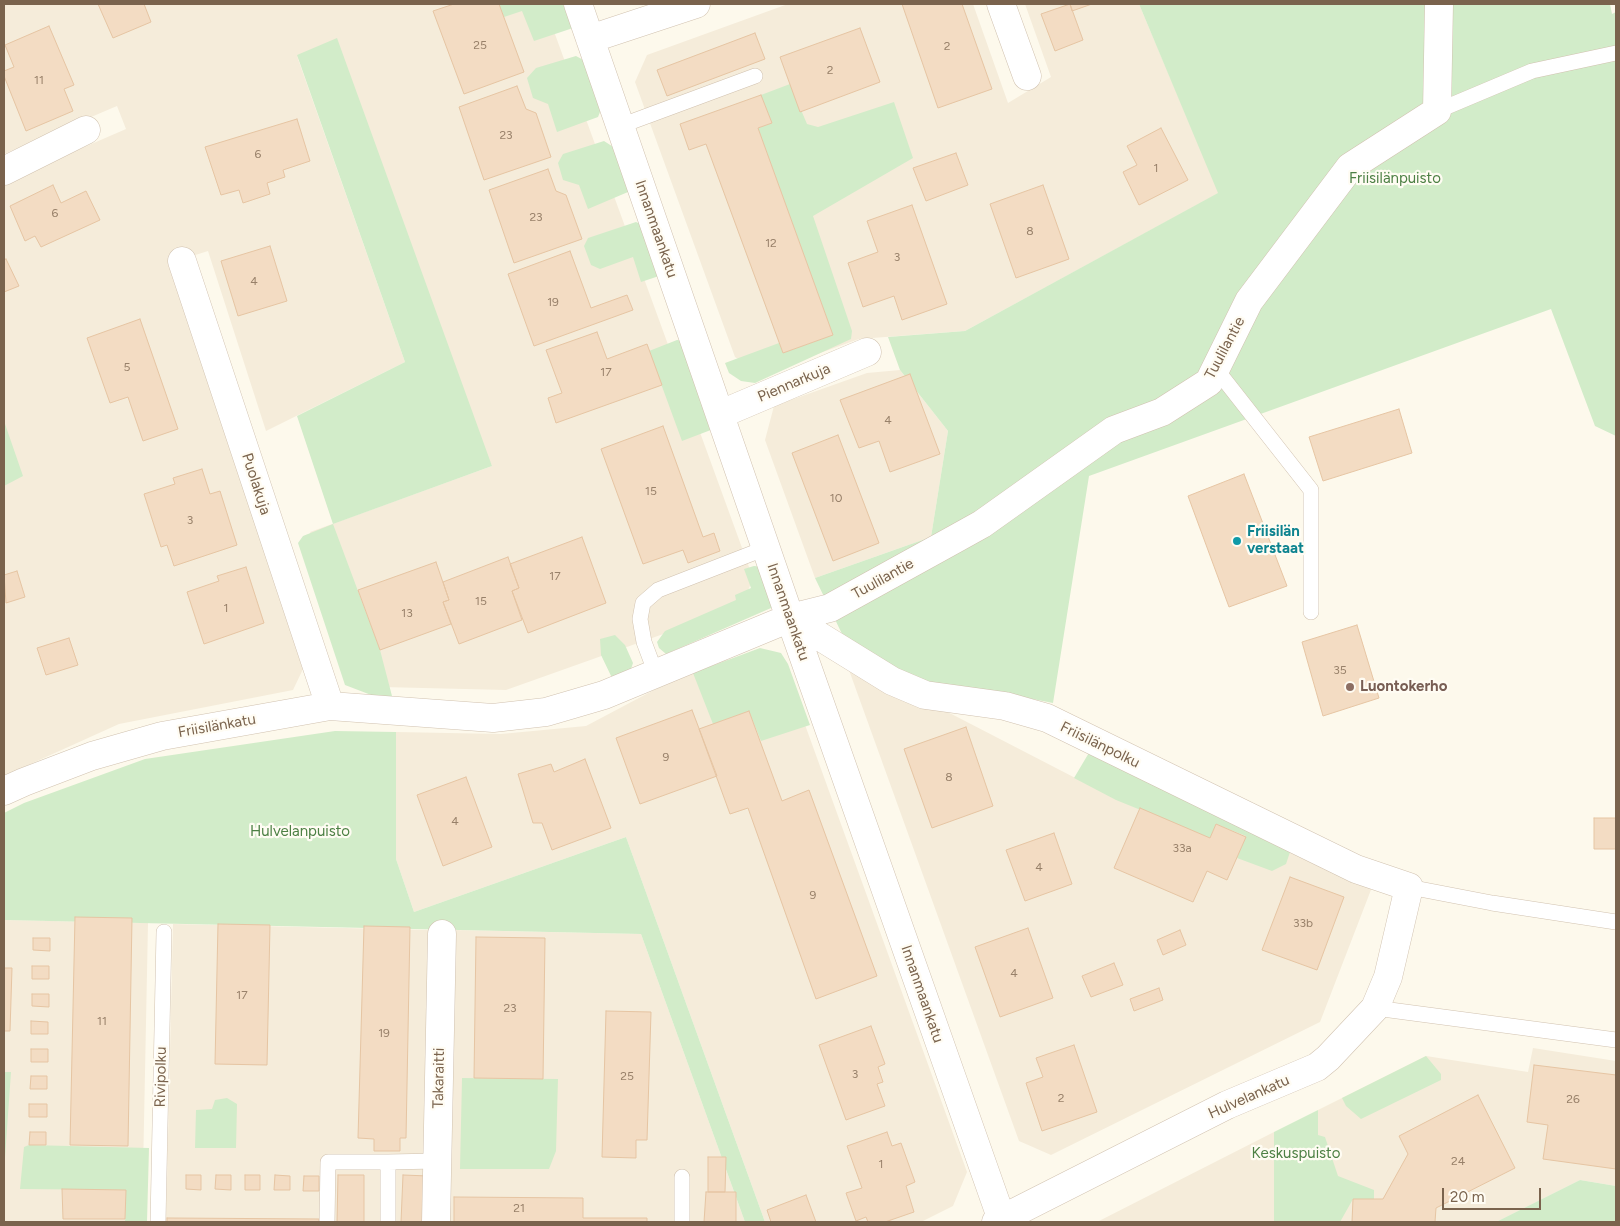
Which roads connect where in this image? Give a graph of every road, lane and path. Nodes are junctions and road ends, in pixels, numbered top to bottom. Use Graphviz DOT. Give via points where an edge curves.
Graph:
graph roads {
  1 [pos="578,4"];
  2 [pos="696,4"];
  3 [pos="1001,4"];
  4 [pos="1439,4"];
  5 [pos="590,39"];
  6 [pos="1616,53"];
  7 [pos="755,76"];
  8 [pos="1027,76"];
  9 [pos="1437,112"];
  10 [pos="620,126"];
  11 [pos="86,130"];
  12 [pos="4,171"];
  13 [pos="182,261"];
  14 [pos="867,352"];
  15 [pos="1216,369"];
  16 [pos="721,414"];
  17 [pos="766,548"];
  18 [pos="1311,612"];
  19 [pos="790,618"];
  20 [pos="656,674"];
  21 [pos="330,706"];
  22 [pos="4,792"];
  23 [pos="1409,887"];
  24 [pos="1616,922"];
  25 [pos="164,932"];
  26 [pos="442,934"];
  27 [pos="1374,1008"];
  28 [pos="1616,1040"];
  29 [pos="437,1161"];
  30 [pos="388,1162"];
  31 [pos="682,1176"];
  32 [pos="999,1221"];
  33 [pos="158,1222"];
  34 [pos="327,1222"];
  35 [pos="388,1222"];
  36 [pos="436,1222"];
  37 [pos="682,1222"];
  1 -- 5 [label="street, Innanmaankatu"];
  2 -- 5 [label="street"];
  3 -- 8 [label="street"];
  4 -- 9 [label="street"];
  5 -- 10 [label="street, Innanmaankatu"];
  6 -- 9 [label="lane" via="1532,71"];
  7 -- 10 [label="lane"];
  9 -- 15 [label="street, Tuulilantie" via="1350,167 1249,301"];
  10 -- 16 [label="street, Innanmaankatu"];
  11 -- 12 [label="street"];
  13 -- 21 [label="street, Puolakuja"];
  14 -- 16 [label="street, Piennarkuja"];
  15 -- 18 [label="lane" via="1311,490"];
  15 -- 19 [label="street, Tuulilantie" via="1209,382 1162,412 1114,430 982,524 830,608"];
  16 -- 17 [label="street, Innanmaankatu"];
  17 -- 19 [label="street, Innanmaankatu"];
  17 -- 20 [label="lane" via="658,590 643,603 640,619 644,642"];
  19 -- 20 [label="street, Tuulilantie"];
  19 -- 23 [label="street, Friisilänpolku" via="892,681 924,695 1005,706 1047,718 1356,869"];
  19 -- 32 [label="street, Innanmaankatu"];
  20 -- 21 [label="street, Friisilänkatu" via="604,695 546,712 493,718"];
  21 -- 22 [label="street, Friisilänkatu" via="162,736 92,756"];
  23 -- 24 [label="lane"];
  23 -- 27 [label="street, Hulvelankatu" via="1388,976"];
  25 -- 33 [label="lane, Rivipolku"];
  26 -- 29 [label="street, Takaraitti"];
  27 -- 28 [label="lane"];
  27 -- 32 [label="street, Hulvelankatu" via="1317,1067 1227,1105"];
  29 -- 30 [label="lane"];
  29 -- 36 [label="street, Takaraitti"];
  30 -- 34 [label="lane" via="328,1162"];
  30 -- 35 [label="lane"];
  31 -- 37 [label="lane"];
}
